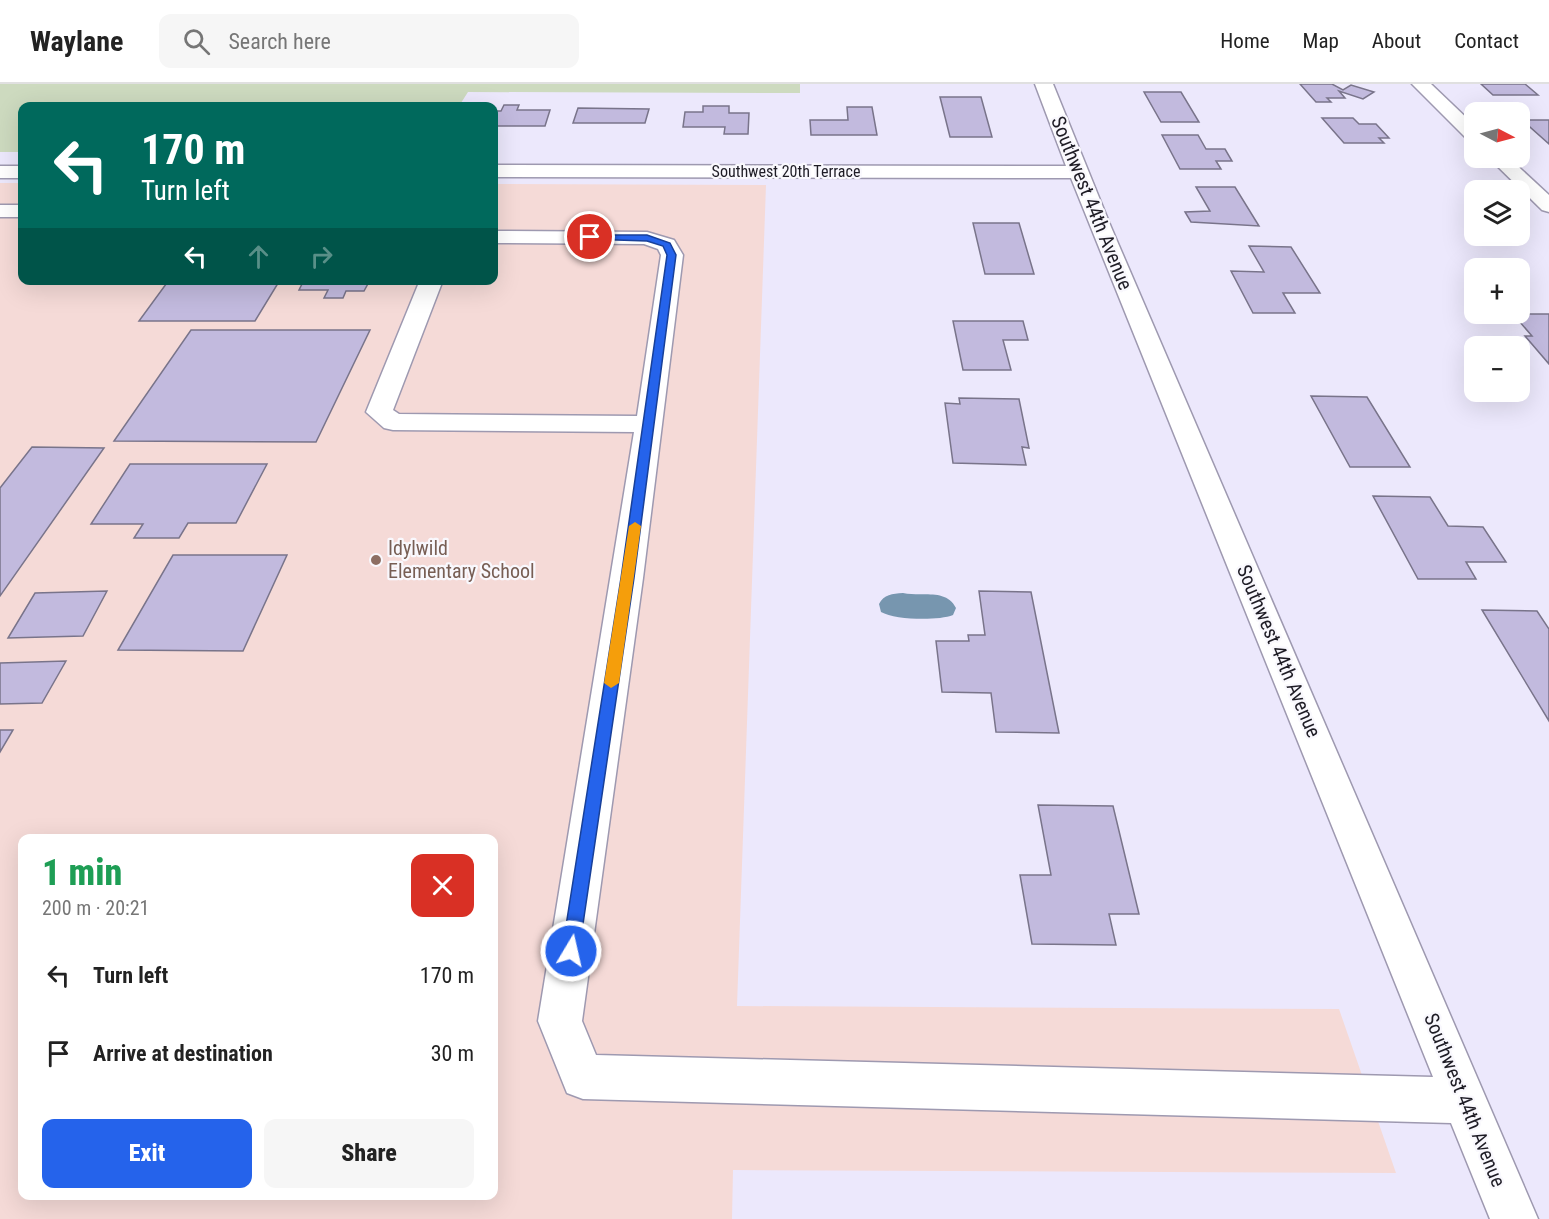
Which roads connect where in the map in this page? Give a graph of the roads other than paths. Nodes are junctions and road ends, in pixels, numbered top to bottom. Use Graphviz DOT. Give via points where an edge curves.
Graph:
graph roads {
  1 [pos="1044,84"];
  2 [pos="1421,84"];
  3 [pos="1464,125"];
  4 [pos="1509,168"];
  5 [pos="498,171"];
  6 [pos="0,172"];
  7 [pos="18,172"];
  8 [pos="1078,172"];
  9 [pos="1549,206"];
  10 [pos="0,211"];
  11 [pos="18,211"];
  12 [pos="498,237"];
  13 [pos="430,285"];
  14 [pos="649,424"];
  15 [pos="1466,1101"];
  16 [pos="1514,1219"];
  1 -- 8 [label="street, Southwest 44th Avenue"];
  2 -- 3 [label="street"];
  4 -- 9 [label="street"];
  5 -- 8 [label="street, Southwest 20th Terrace"];
  6 -- 7 [label="street"];
  8 -- 15 [label="street, Southwest 44th Avenue"];
  10 -- 11 [label="street"];
  12 -- 14 [label="street" via="647,238 666,244 672,255"];
  13 -- 14 [label="street" via="379,412 393,422"];
  14 -- 15 [label="street" via="560,1021 583,1077"];
  15 -- 16 [label="street, Southwest 44th Avenue"];
}
